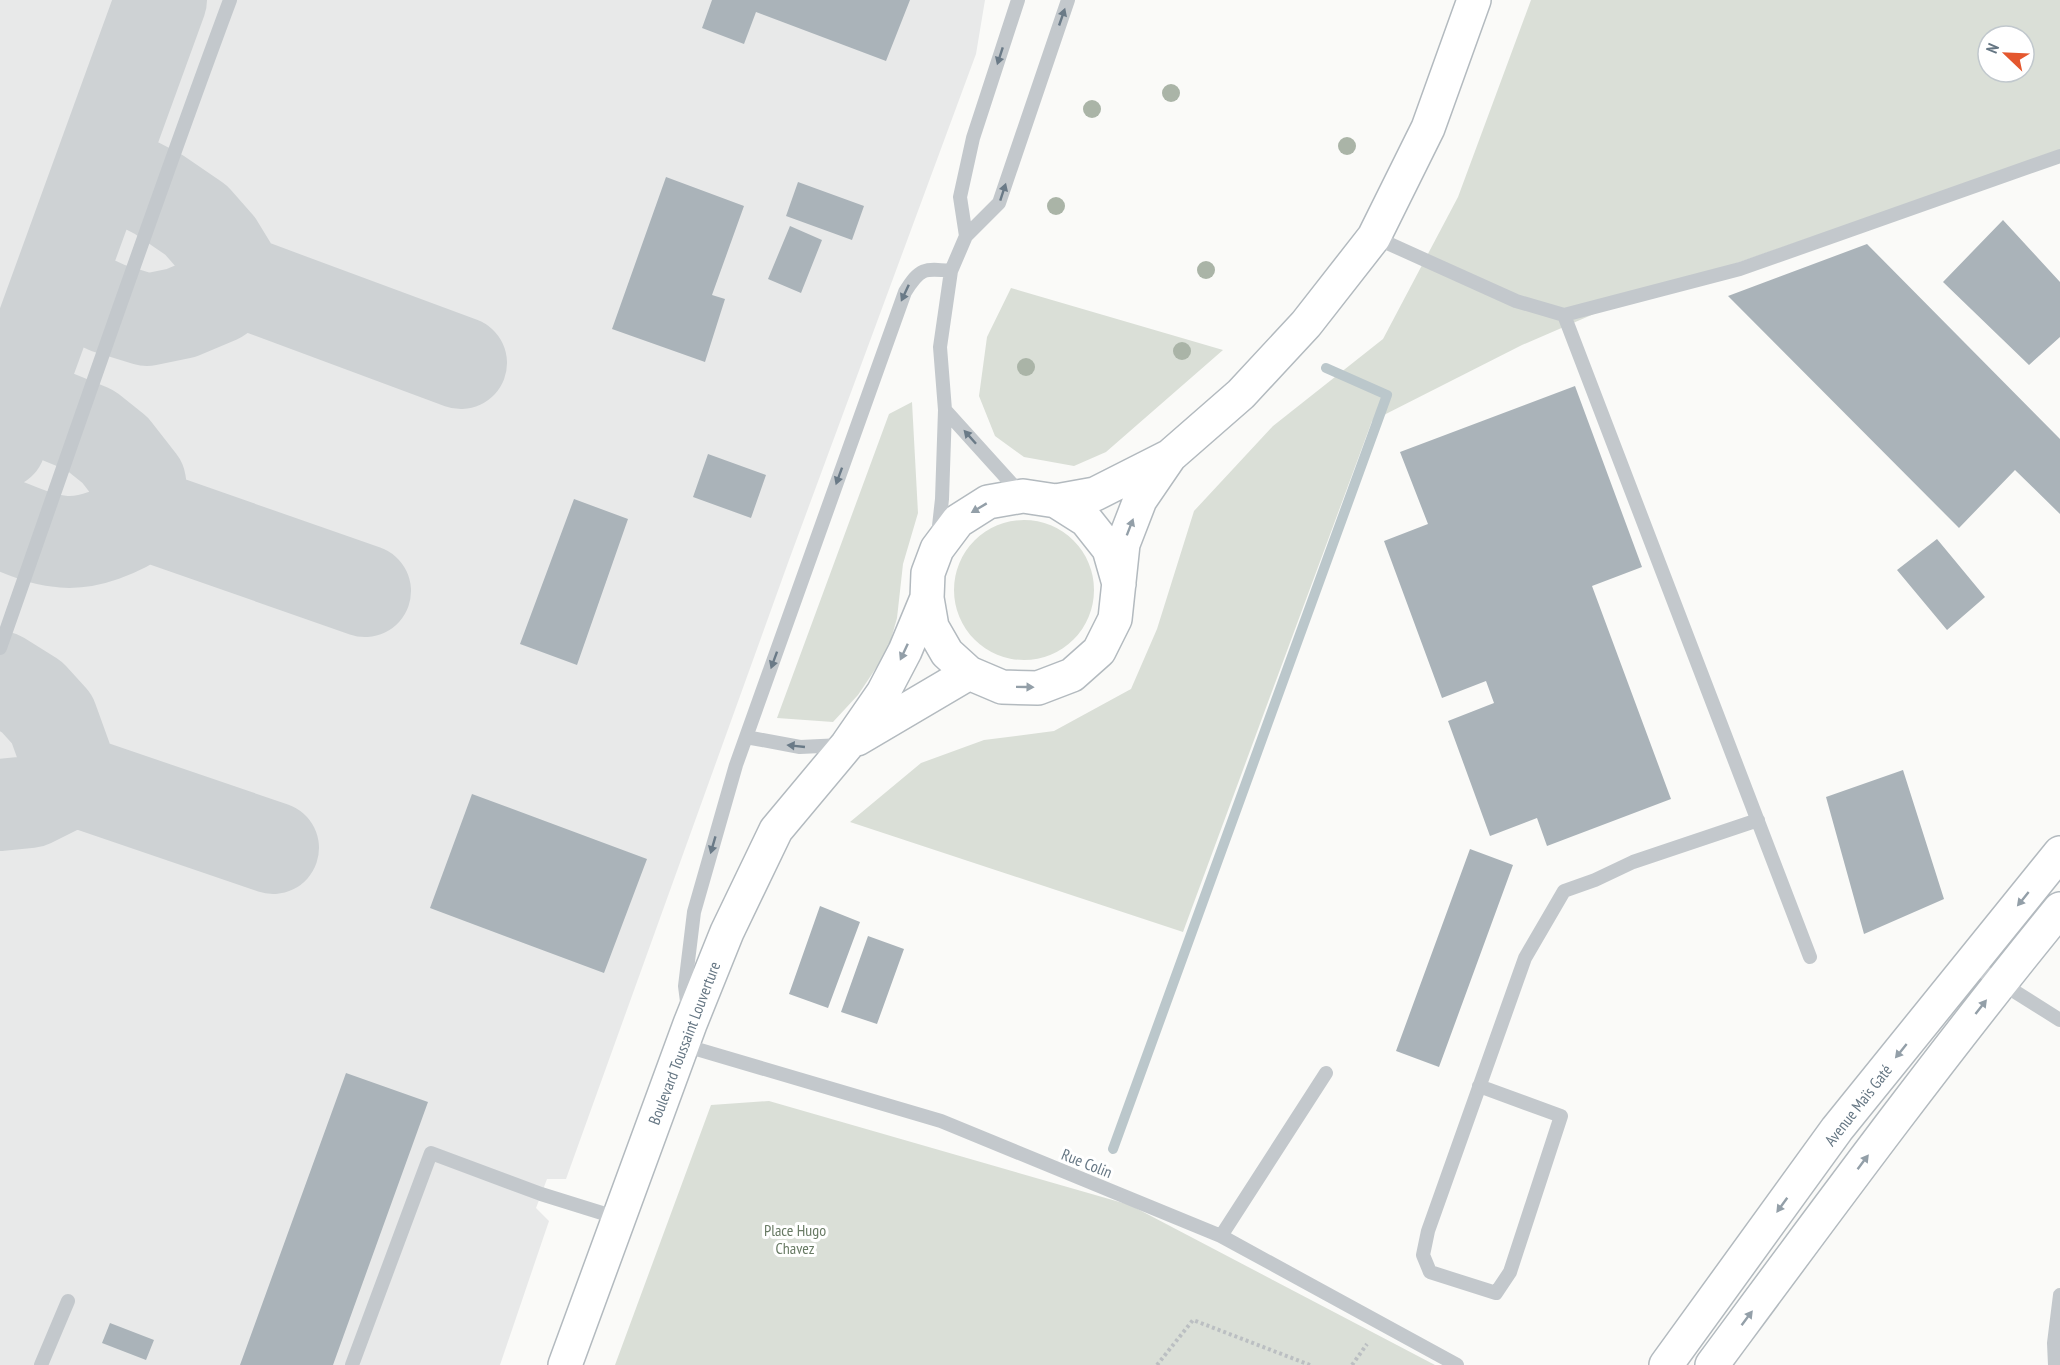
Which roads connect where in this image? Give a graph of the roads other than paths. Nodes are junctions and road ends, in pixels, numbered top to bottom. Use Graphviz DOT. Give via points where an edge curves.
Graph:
graph roads {
  1 [pos="230,0"];
  2 [pos="1018,0"];
  3 [pos="1068,0"];
  4 [pos="1474,0"];
  5 [pos="2060,156"];
  6 [pos="966,236"];
  7 [pos="1374,237"];
  8 [pos="951,271"];
  9 [pos="1564,315"];
  10 [pos="945,410"];
  11 [pos="1170,456"];
  12 [pos="1023,496"];
  13 [pos="1056,501"];
  14 [pos="937,549"];
  15 [pos="1119,584"];
  16 [pos="927,598"];
  17 [pos="0,648"];
  18 [pos="969,673"];
  19 [pos="746,737"];
  20 [pos="847,745"];
  21 [pos="1758,820"];
  22 [pos="2060,853"];
  23 [pos="2060,909"];
  24 [pos="1810,957"];
  25 [pos="1971,964"];
  26 [pos="2001,981"];
  27 [pos="2060,1020"];
  28 [pos="686,1034"];
  29 [pos="1326,1073"];
  30 [pos="1479,1086"];
  31 [pos="618,1218"];
  32 [pos="1221,1236"];
  33 [pos="2060,1295"];
  34 [pos="68,1300"];
  35 [pos="41,1365"];
  36 [pos="352,1365"];
  37 [pos="565,1365"];
  38 [pos="1457,1365"];
  39 [pos="1666,1365"];
  40 [pos="1712,1365"];
  41 [pos="2055,1365"];
  1 -- 17 [label="lane"];
  2 -- 6 [label="lane, one-way" via="973,138 960,197"];
  6 -- 3 [label="lane, one-way" via="999,203"];
  4 -- 7 [label="main road" via="1428,128"];
  5 -- 9 [label="lane" via="1740,269"];
  6 -- 8 [label="lane"];
  7 -- 9 [label="lane" via="1516,301"];
  7 -- 11 [label="main road" via="1306,324 1249,386"];
  8 -- 10 [label="lane" via="940,347"];
  8 -- 19 [label="lane, one-way" via="923,270 915,275 905,292"];
  9 -- 21 [label="lane"];
  12 -- 10 [label="lane, one-way"];
  10 -- 14 [label="lane"];
  11 -- 13 [label="main road" via="1095,494"];
  15 -- 11 [label="main road, one-way" via="1123,544 1140,500"];
  12 -- 13 [label="main road"];
  12 -- 14 [label="main road, one-way" via="988,502 958,520"];
  13 -- 15 [label="main road" via="1086,520 1109,549"];
  14 -- 16 [label="main road" via="928,573"];
  18 -- 15 [label="main road, one-way" via="1002,687 1038,688 1072,675 1099,651 1115,619"];
  16 -- 18 [label="main road" via="932,627 948,653"];
  16 -- 20 [label="main road, Boulevard Toussaint Louverture, one-way" via="883,693"];
  18 -- 20 [label="main road, Boulevard Toussaint Louverture"];
  20 -- 19 [label="lane, one-way" via="800,747"];
  19 -- 28 [label="lane, one-way" via="694,912 685,986"];
  20 -- 28 [label="main road, Boulevard Toussaint Louverture" via="776,830 727,933"];
  21 -- 24 [label="lane"];
  21 -- 30 [label="lane" via="1633,862 1564,891 1525,958"];
  22 -- 25 [label="main road, Avenue Maïs Gaté, one-way"];
  23 -- 26 [label="main road"];
  25 -- 26 [label="lane"];
  25 -- 39 [label="main road, Avenue Maïs Gaté, one-way" via="1837,1130"];
  26 -- 27 [label="lane"];
  40 -- 26 [label="main road, one-way"];
  28 -- 31 [label="main road, Boulevard Toussaint Louverture"];
  28 -- 32 [label="lane, Rue Colin" via="941,1121"];
  29 -- 32 [label="lane"];
  30 -- 30 [label="lane" via="1561,1116 1510,1272 1496,1293 1430,1272 1423,1255"];
  31 -- 36 [label="lane" via="431,1153"];
  31 -- 37 [label="main road, Boulevard Toussaint Louverture"];
  32 -- 38 [label="lane, Rue Colin"];
  33 -- 41 [label="lane"];
  34 -- 35 [label="lane"];
}
